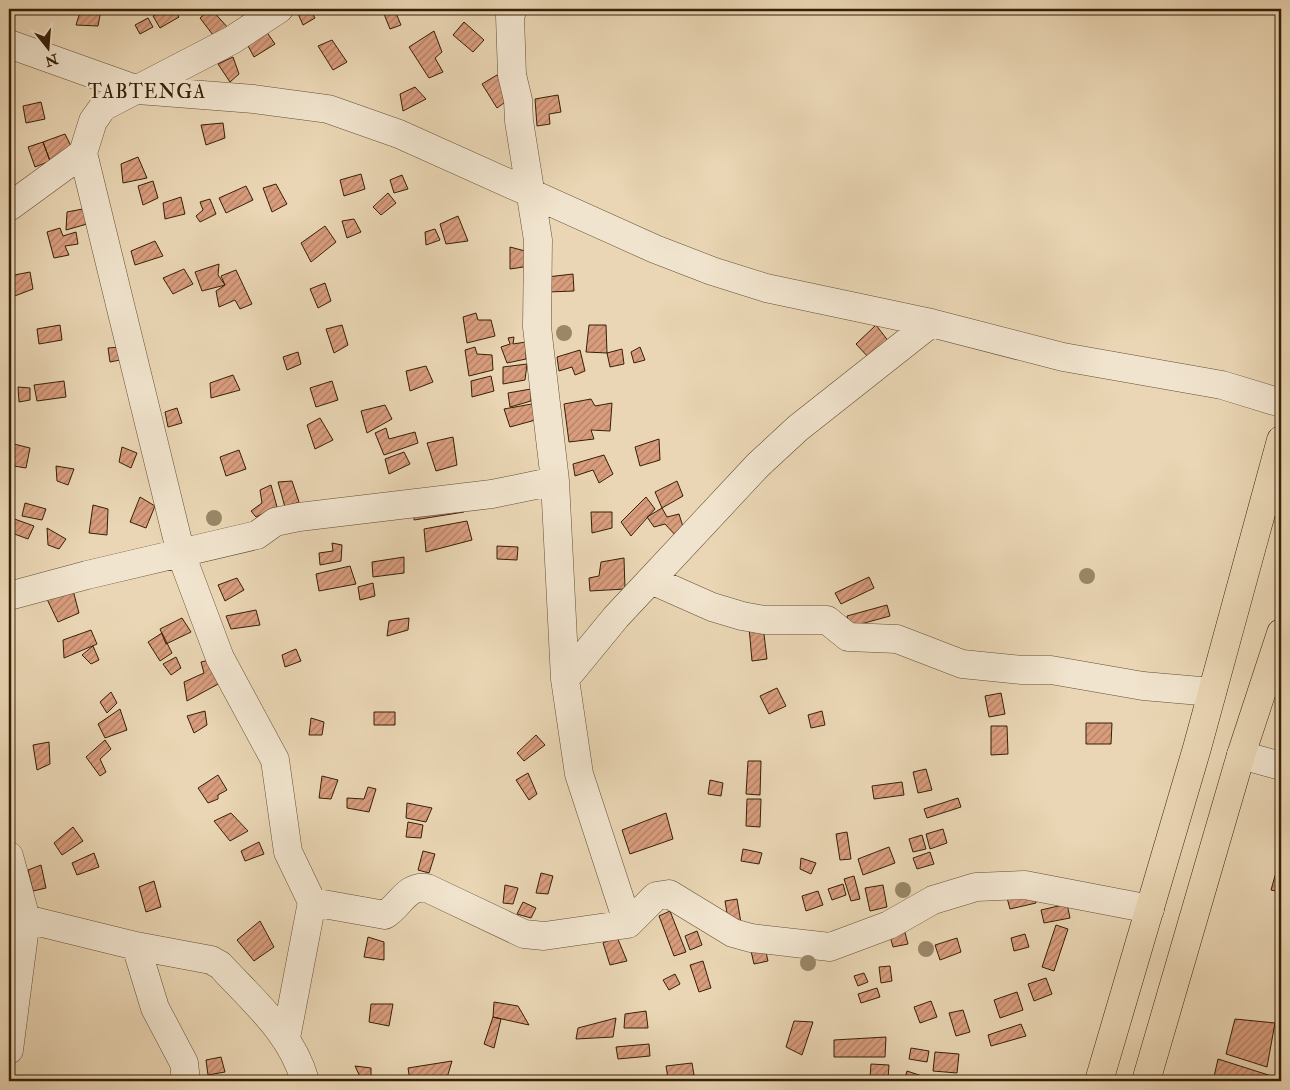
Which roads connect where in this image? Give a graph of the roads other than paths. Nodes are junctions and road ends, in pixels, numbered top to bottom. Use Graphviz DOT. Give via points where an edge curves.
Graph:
graph roads {
  1 [pos="279,9"];
  2 [pos="513,9"];
  3 [pos="9,44"];
  4 [pos="138,90"];
  5 [pos="84,153"];
  6 [pos="530,192"];
  7 [pos="9,207"];
  8 [pos="931,323"];
  9 [pos="1281,403"];
  10 [pos="1281,440"];
  11 [pos="555,481"];
  12 [pos="181,554"];
  13 [pos="651,580"];
  14 [pos="9,596"];
  15 [pos="1281,633"];
  16 [pos="565,679"];
  17 [pos="1212,692"];
  18 [pos="1241,755"];
  19 [pos="1281,766"];
  20 [pos="9,856"];
  21 [pos="312,902"];
  22 [pos="1150,909"];
  23 [pos="17,918"];
  24 [pos="628,924"];
  25 [pos="136,946"];
  26 [pos="286,1038"];
  27 [pos="9,1050"];
  28 [pos="186,1081"];
  29 [pos="305,1081"];
  30 [pos="1099,1081"];
  31 [pos="1146,1081"];
  1 -- 4 [label="street" via="232,40"];
  2 -- 6 [label="street" via="510,16 512,75"];
  3 -- 4 [label="street"];
  4 -- 5 [label="street" via="103,107 93,121"];
  4 -- 6 [label="street" via="254,98 328,109 399,134"];
  5 -- 7 [label="street"];
  5 -- 12 [label="street"];
  6 -- 8 [label="street" via="655,249 712,271 766,288"];
  6 -- 11 [label="street" via="538,240 537,328"];
  8 -- 9 [label="street" via="1063,357 1222,386"];
  8 -- 13 [label="street" via="798,428 758,465"];
  10 -- 17 [label="main road"];
  11 -- 12 [label="street" via="492,494 307,515 275,522 257,535"];
  11 -- 16 [label="street"];
  12 -- 14 [label="street"];
  12 -- 21 [label="street" via="220,658 275,760 288,852"];
  13 -- 16 [label="street"];
  13 -- 17 [label="street" via="712,607 742,616 764,620 827,620 848,638 897,639 962,664 1051,670 1143,686"];
  15 -- 18 [label="main road"];
  16 -- 24 [label="street" via="579,774"];
  17 -- 22 [label="main road"];
  18 -- 19 [label="street"];
  18 -- 31 [label="main road"];
  20 -- 23 [label="street"];
  21 -- 24 [label="street" via="385,915 410,890 419,887 524,934 563,934"];
  21 -- 26 [label="street"];
  22 -- 24 [label="street" via="1025,885 976,887 940,897 889,925 830,947 734,933 669,894 656,896"];
  22 -- 30 [label="main road"];
  23 -- 25 [label="street"];
  23 -- 27 [label="street"];
  25 -- 26 [label="street" via="198,957 220,965"];
  25 -- 28 [label="street" via="155,1008 184,1063"];
  26 -- 29 [label="street" via="300,1062"];
}
